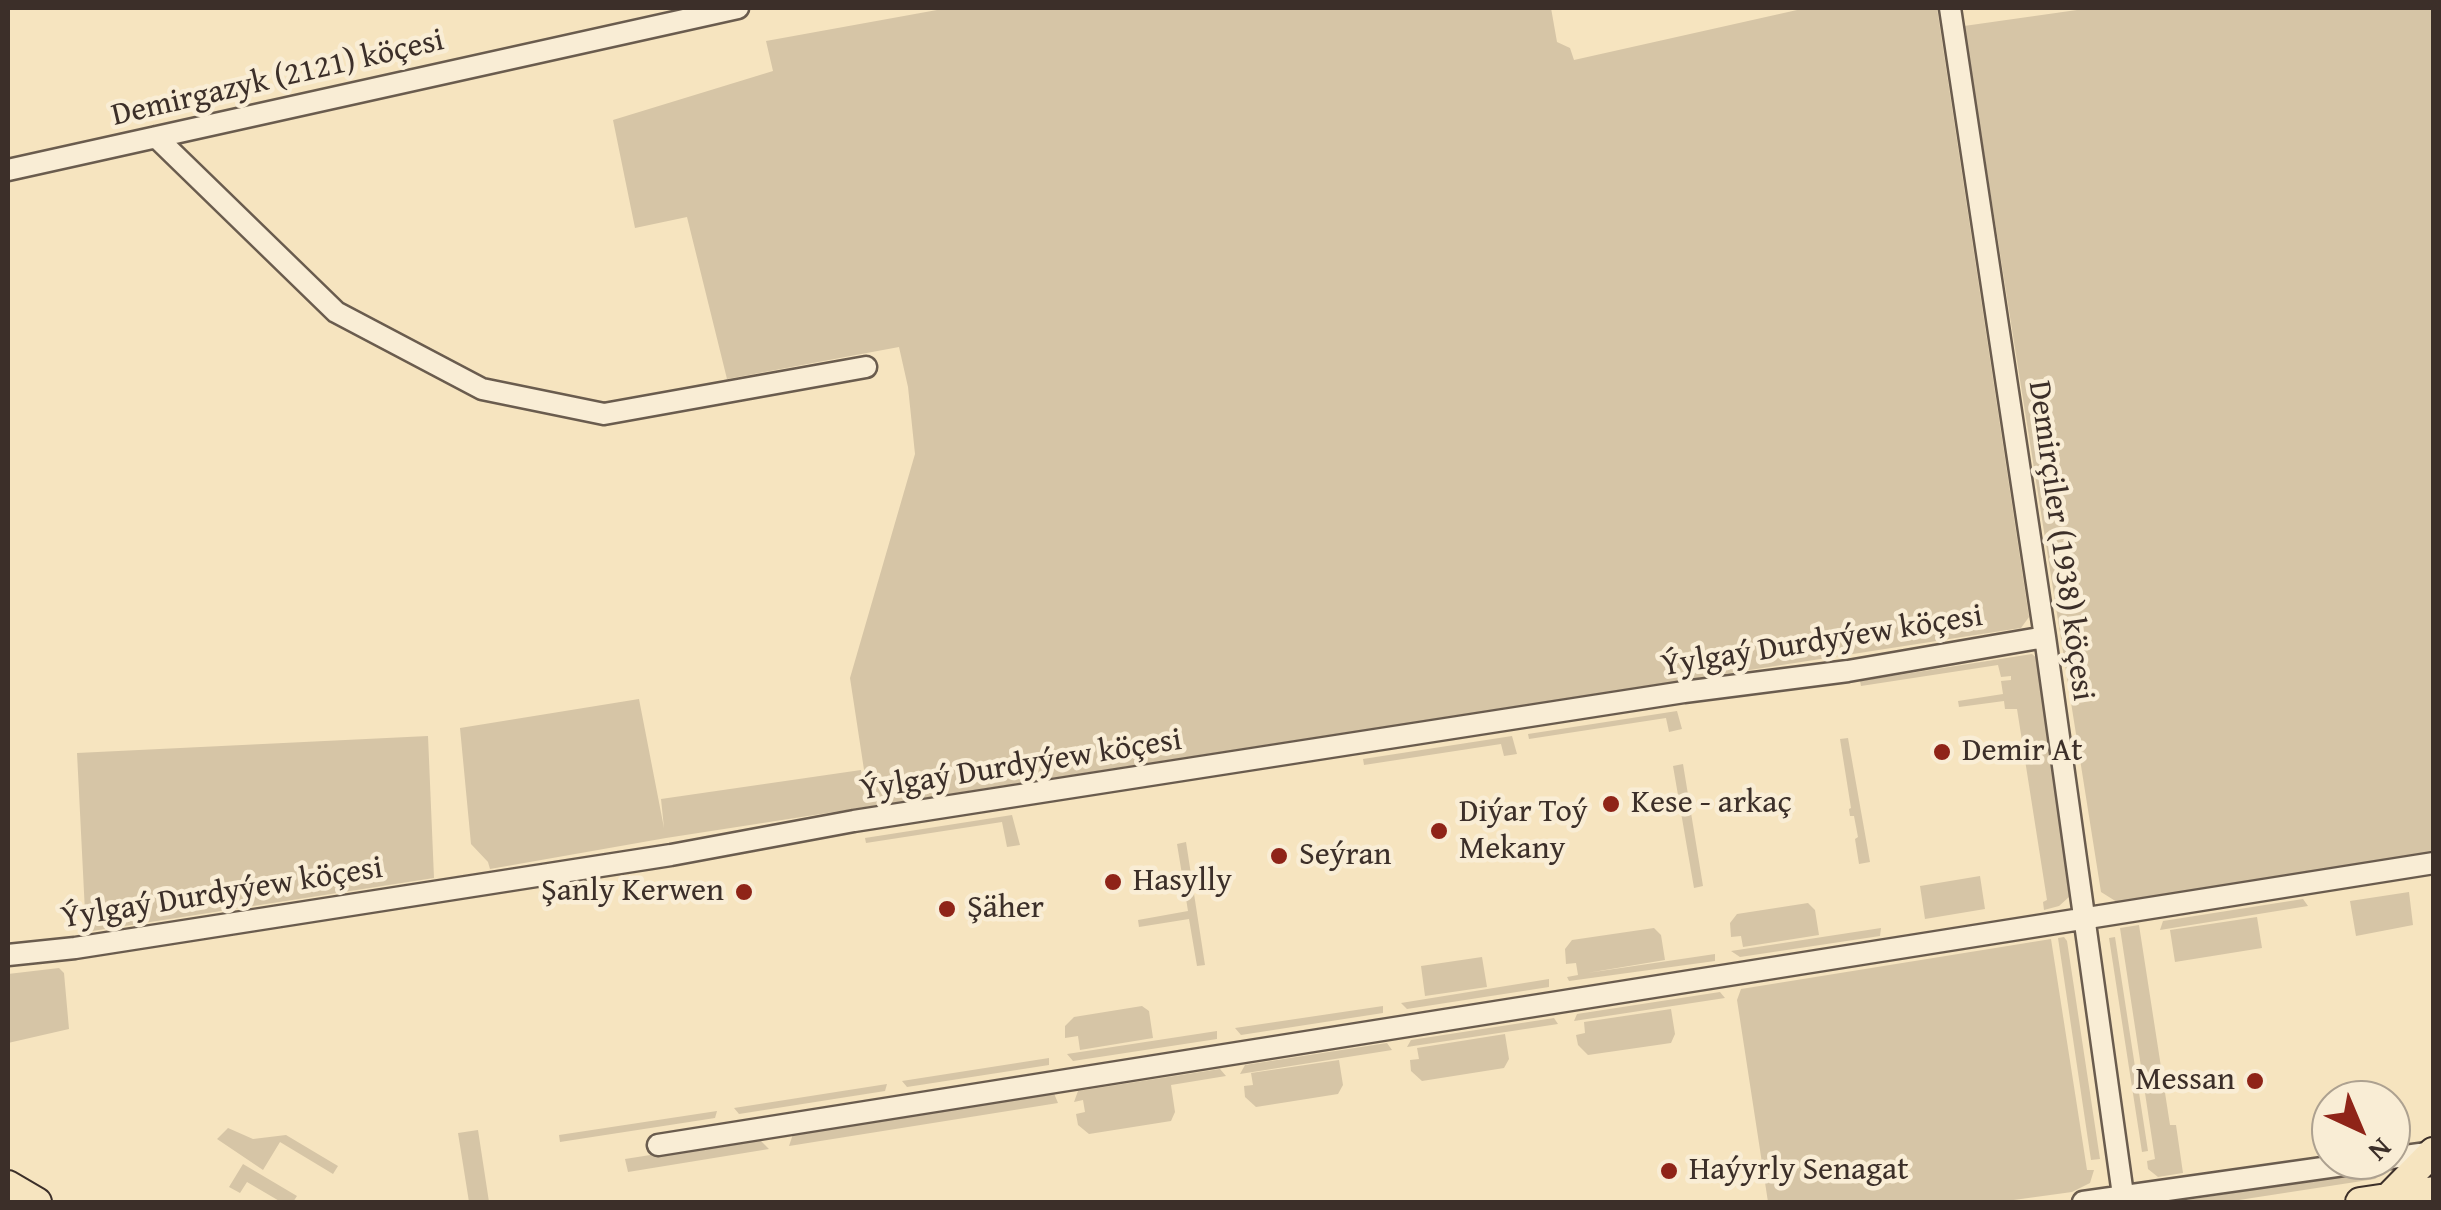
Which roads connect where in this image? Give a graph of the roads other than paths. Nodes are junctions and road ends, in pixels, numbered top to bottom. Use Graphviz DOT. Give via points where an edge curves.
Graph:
graph roads {
  1 [pos="738,8"];
  2 [pos="1950,8"];
  3 [pos="156,136"];
  4 [pos="8,170"];
  5 [pos="866,367"];
  6 [pos="2044,637"];
  7 [pos="2434,862"];
  8 [pos="2084,918"];
  9 [pos="8,955"];
  10 [pos="658,1145"];
  11 [pos="2433,1152"];
  12 [pos="2311,1170"];
  13 [pos="8,1185"];
  14 [pos="2434,1191"];
  15 [pos="2123,1199"];
  16 [pos="2374,1201"];
  17 [pos="37,1202"];
  18 [pos="2084,1202"];
  1 -- 3 [label="street, Demirgazyk (2121) köçesi"];
  2 -- 6 [label="street, Demirçiler (1938) köçesi"];
  3 -- 4 [label="street, Demirgazyk (2121) köçesi"];
  3 -- 5 [label="street" via="336,312 482,389 604,414"];
  6 -- 8 [label="street, Demirçiler (1938) köçesi"];
  6 -- 9 [label="street, Ýylgaý Durdyýew köçesi"];
  7 -- 8 [label="street"];
  8 -- 10 [label="street"];
  8 -- 15 [label="street, Demirçiler (1938) köçesi"];
  11 -- 16 [label="highway"];
  12 -- 15 [label="street"];
  13 -- 17 [label="highway"];
  14 -- 16 [label="highway"];
  15 -- 18 [label="street"];
}
